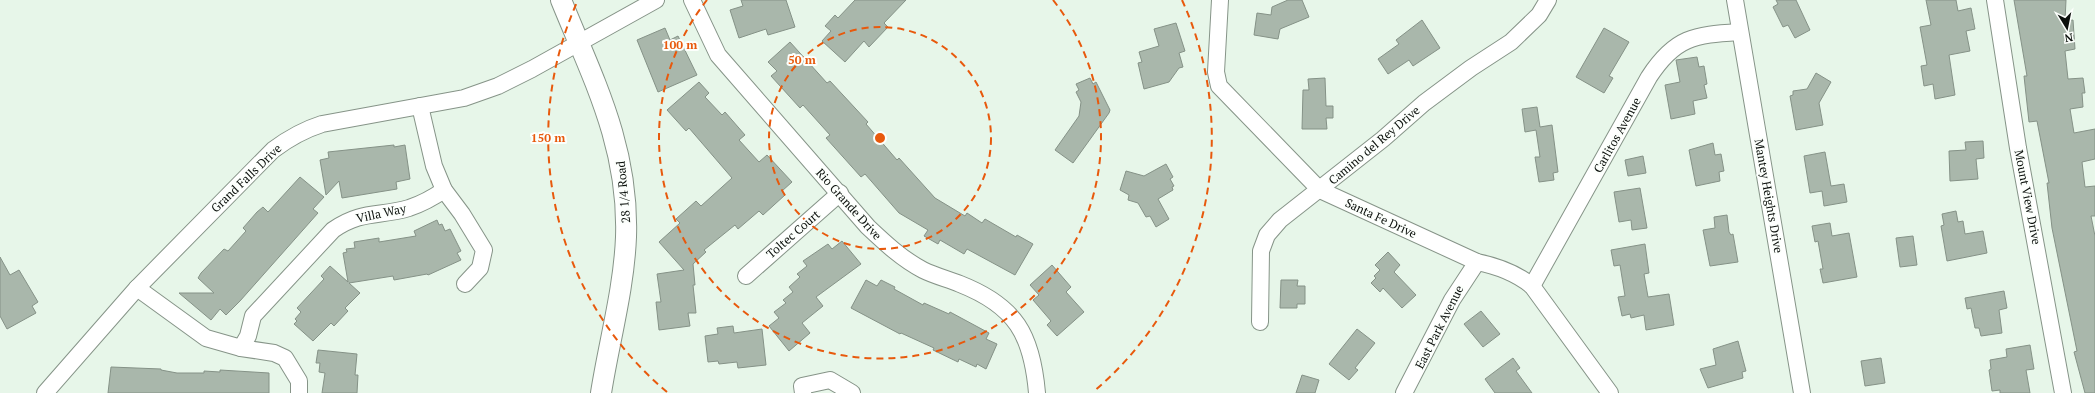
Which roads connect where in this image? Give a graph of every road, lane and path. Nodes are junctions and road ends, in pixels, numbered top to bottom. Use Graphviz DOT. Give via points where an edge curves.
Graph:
graph roads {
  1 [pos="561,0"];
  2 [pos="656,0"];
  3 [pos="692,0"];
  4 [pos="1220,0"];
  5 [pos="1548,0"];
  6 [pos="1734,0"];
  7 [pos="1995,0"];
  8 [pos="1739,32"];
  9 [pos="579,43"];
  10 [pos="420,106"];
  11 [pos="444,190"];
  12 [pos="1320,190"];
  13 [pos="840,193"];
  14 [pos="1477,262"];
  15 [pos="746,276"];
  16 [pos="465,284"];
  17 [pos="1532,286"];
  18 [pos="137,288"];
  19 [pos="1260,322"];
  20 [pos="241,348"];
  21 [pos="54,390"];
  22 [pos="299,393"];
  23 [pos="601,393"];
  24 [pos="803,393"];
  25 [pos="852,393"];
  26 [pos="1037,393"];
  27 [pos="1404,393"];
  28 [pos="1610,393"];
  29 [pos="1802,393"];
  30 [pos="2063,393"];
  1 -- 9 [label="main road, 28 1/4 Road"];
  2 -- 9 [label="street, Grand Falls Drive"];
  3 -- 13 [label="street, Rio Grande Drive" via="718,55"];
  4 -- 12 [label="street, Santa Fe Drive" via="1216,72 1219,86"];
  5 -- 12 [label="street, Camino del Rey Drive" via="1539,15 1510,42 1424,103"];
  6 -- 8 [label="street, Mantey Heights Drive"];
  7 -- 30 [label="street, Mount View Drive" via="2018,148"];
  8 -- 17 [label="street, Carlitos Avenue" via="1696,36 1678,44 1661,58"];
  8 -- 29 [label="street, Mantey Heights Drive"];
  9 -- 10 [label="street, Grand Falls Drive" via="498,86 464,98"];
  9 -- 23 [label="main road, 28 1/4 Road" via="598,85 613,130 625,194 624,265"];
  10 -- 11 [label="street" via="434,166"];
  10 -- 18 [label="street, Grand Falls Drive" via="322,124 290,137 273,150"];
  11 -- 16 [label="street" via="484,250 480,268"];
  11 -- 20 [label="street, Villa Way" via="408,208 369,214 346,221 333,230 254,316"];
  12 -- 14 [label="street, Santa Fe Drive"];
  12 -- 19 [label="street, Camino del Rey Drive" via="1280,220 1266,235 1261,252"];
  13 -- 15 [label="street, Toltec Court"];
  13 -- 26 [label="street, Rio Grande Drive" via="868,227 908,261 923,270 985,294 1004,308 1020,326 1029,347"];
  14 -- 17 [label="street, Santa Fe Drive" via="1523,278"];
  14 -- 27 [label="street, East Park Avenue" via="1452,300"];
  17 -- 28 [label="street, Santa Fe Drive"];
  18 -- 20 [label="street" via="206,338"];
  18 -- 21 [label="street, Grand Falls Drive"];
  20 -- 22 [label="street" via="274,353 285,358 299,381"];
  24 -- 25 [label="street" via="802,386 830,380"];
}
